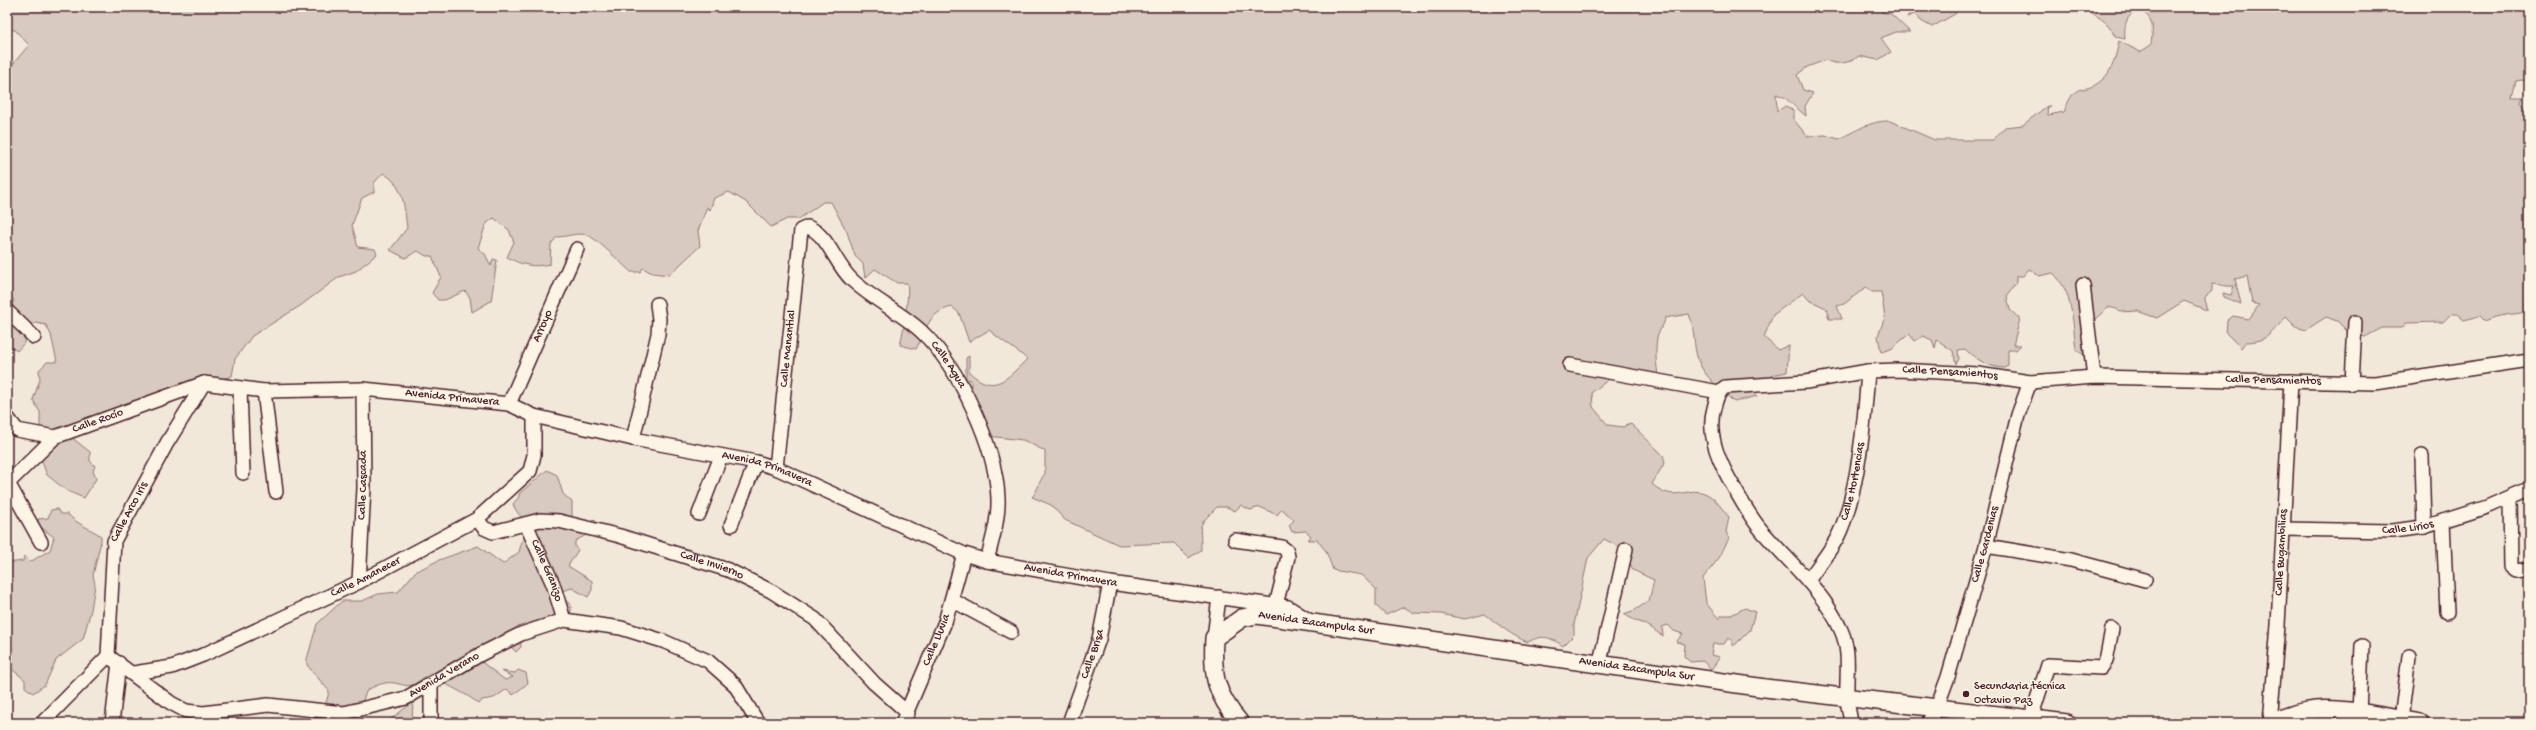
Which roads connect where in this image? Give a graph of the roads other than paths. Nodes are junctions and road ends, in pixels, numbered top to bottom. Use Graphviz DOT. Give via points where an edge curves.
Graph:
graph roads {
  1 [pos="801,230"];
  2 [pos="577,249"];
  3 [pos="2083,285"];
  4 [pos="657,304"];
  5 [pos="7,311"];
  6 [pos="2355,322"];
  7 [pos="34,337"];
  8 [pos="2529,360"];
  9 [pos="1570,364"];
  10 [pos="1868,371"];
  11 [pos="2094,377"];
  12 [pos="2291,381"];
  13 [pos="2030,382"];
  14 [pos="204,383"];
  15 [pos="2352,384"];
  16 [pos="240,389"];
  17 [pos="363,389"];
  18 [pos="264,391"];
  19 [pos="1719,392"];
  20 [pos="509,404"];
  21 [pos="534,416"];
  22 [pos="7,417"];
  23 [pos="55,437"];
  24 [pos="633,439"];
  25 [pos="721,456"];
  26 [pos="2422,456"];
  27 [pos="756,462"];
  28 [pos="776,468"];
  29 [pos="243,473"];
  30 [pos="8,483"];
  31 [pos="2526,490"];
  32 [pos="276,492"];
  33 [pos="2510,498"];
  34 [pos="699,514"];
  35 [pos="477,519"];
  36 [pos="2442,521"];
  37 [pos="526,524"];
  38 [pos="731,525"];
  39 [pos="2424,527"];
  40 [pos="2283,529"];
  41 [pos="1235,540"];
  42 [pos="41,542"];
  43 [pos="1986,546"];
  44 [pos="1626,549"];
  45 [pos="964,554"];
  46 [pos="987,561"];
  47 [pos="2529,569"];
  48 [pos="2146,580"];
  49 [pos="1808,581"];
  50 [pos="359,582"];
  51 [pos="1110,583"];
  52 [pos="1220,597"];
  53 [pos="952,600"];
  54 [pos="1276,605"];
  55 [pos="2447,612"];
  56 [pos="564,620"];
  57 [pos="1313,623"];
  58 [pos="2112,629"];
  59 [pos="1011,632"];
  60 [pos="1214,638"];
  61 [pos="2362,646"];
  62 [pos="2409,656"];
  63 [pos="114,659"];
  64 [pos="1599,666"];
  65 [pos="134,673"];
  66 [pos="431,685"];
  67 [pos="1847,697"];
  68 [pos="1937,708"];
  69 [pos="2359,713"];
  70 [pos="905,718"];
  71 [pos="2031,718"];
  72 [pos="2401,720"];
  73 [pos="42,723"];
  74 [pos="112,723"];
  75 [pos="431,723"];
  76 [pos="758,723"];
  77 [pos="1069,723"];
  78 [pos="1240,723"];
  79 [pos="1851,723"];
  80 [pos="1928,723"];
  81 [pos="2067,723"];
  82 [pos="2271,723"];
  83 [pos="2420,723"];
  1 -- 28 [label="street, Calle Manantial"];
  1 -- 46 [label="street, Calle Agua" via="805,226 816,230 848,277 923,332 948,365 974,409 990,450 998,499 998,513"];
  2 -- 20 [label="street, Arroyo"];
  3 -- 11 [label="street"];
  4 -- 24 [label="street" via="658,334"];
  5 -- 7 [label="street"];
  6 -- 15 [label="street"];
  8 -- 15 [label="street, Calle Pensamientos" via="2488,368"];
  9 -- 19 [label="street"];
  10 -- 13 [label="street, Calle Pensamientos" via="1978,374"];
  10 -- 19 [label="street, Calle Pensamientos" via="1806,382 1734,386"];
  10 -- 49 [label="street, Calle Hortencias" via="1866,409 1845,519 1836,539"];
  11 -- 12 [label="street, Calle Pensamientos"];
  11 -- 13 [label="street, Calle Pensamientos"];
  12 -- 15 [label="street, Calle Pensamientos"];
  12 -- 40 [label="street, Calle Bugambilias"];
  13 -- 43 [label="street, Calle Gardenias" via="2018,415"];
  14 -- 16 [label="street, Avenida Primavera"];
  14 -- 23 [label="street, Calle Rocío"];
  14 -- 63 [label="street, Calle Arco Iris" via="167,443 114,541"];
  16 -- 18 [label="street, Avenida Primavera"];
  16 -- 29 [label="street"];
  17 -- 18 [label="street, Avenida Primavera"];
  17 -- 20 [label="street, Avenida Primavera"];
  17 -- 50 [label="street, Calle Cascada" via="364,488"];
  18 -- 32 [label="street"];
  19 -- 49 [label="street" via="1712,416 1712,436 1724,470 1755,522"];
  20 -- 21 [label="street, Avenida Primavera"];
  21 -- 24 [label="street, Avenida Primavera"];
  21 -- 35 [label="street, Calle Amanecer" via="534,455 530,472"];
  22 -- 23 [label="street" via="17,430"];
  23 -- 30 [label="street, Calle Rocío"];
  24 -- 25 [label="street, Avenida Primavera"];
  25 -- 27 [label="street, Avenida Primavera"];
  25 -- 34 [label="street"];
  26 -- 39 [label="street"];
  27 -- 28 [label="street, Avenida Primavera"];
  27 -- 38 [label="street"];
  28 -- 45 [label="street, Avenida Primavera"];
  30 -- 42 [label="street"];
  31 -- 33 [label="street, Calle Lirios"];
  33 -- 36 [label="street, Calle Lirios"];
  33 -- 47 [label="street" via="2511,567 2516,571"];
  35 -- 37 [label="street, Calle Invierno" via="484,528 493,532"];
  35 -- 50 [label="street, Calle Amanecer"];
  36 -- 39 [label="street, Calle Lirios"];
  36 -- 55 [label="street"];
  37 -- 56 [label="street, Calle Granizo" via="552,584"];
  37 -- 70 [label="street, Calle Invierno" via="540,520 559,521 620,536 728,570 771,591 814,619"];
  39 -- 40 [label="street, Calle Lirios" via="2392,531"];
  40 -- 82 [label="street, Calle Bugambilias"];
  41 -- 54 [label="street" via="1282,547 1287,551 1288,557"];
  43 -- 48 [label="street" via="2071,560"];
  43 -- 68 [label="street, Calle Gardenias"];
  44 -- 64 [label="street"];
  45 -- 46 [label="street, Avenida Primavera"];
  45 -- 53 [label="street, Calle Lluvia"];
  46 -- 51 [label="street, Avenida Primavera"];
  49 -- 67 [label="street" via="1841,631 1848,663"];
  50 -- 65 [label="street, Calle Amanecer" via="190,660 172,667"];
  51 -- 52 [label="street, Avenida Primavera"];
  51 -- 77 [label="street, Calle Brisa" via="1099,639"];
  52 -- 54 [label="street, Avenida Primavera"];
  52 -- 60 [label="street"];
  53 -- 59 [label="street"];
  53 -- 70 [label="street, Calle Lluvia"];
  54 -- 57 [label="street, Avenida Primavera" via="1294,609"];
  56 -- 66 [label="street, Avenida Verano" via="521,634 481,654"];
  56 -- 76 [label="street, Avenida Verano" via="621,628 663,641 708,661 735,685"];
  57 -- 60 [label="main road, Avenida Zacampula Sur" via="1249,615"];
  57 -- 64 [label="main road, Avenida Zacampula Sur"];
  58 -- 71 [label="street" via="2106,660 2101,668 2048,665"];
  60 -- 78 [label="main road" via="1212,665 1216,685 1221,699"];
  61 -- 69 [label="street"];
  62 -- 72 [label="street"];
  63 -- 65 [label="street, Avenida Verano"];
  63 -- 73 [label="street" via="82,680"];
  63 -- 74 [label="street, Calle Arco Iris"];
  64 -- 67 [label="main road, Avenida Zacampula Sur"];
  65 -- 66 [label="street, Avenida Verano" via="178,708 199,713 268,705 344,713 396,702"];
  66 -- 75 [label="street"];
  67 -- 68 [label="main road, Avenida Zacampula Sur"];
  67 -- 79 [label="street"];
  68 -- 71 [label="main road, Avenida Zacampula Sur"];
  68 -- 80 [label="street, Calle Gardenias"];
  69 -- 72 [label="main road"];
  69 -- 82 [label="main road" via="2306,711"];
  71 -- 81 [label="main road, Avenida Zacampula Sur"];
  72 -- 83 [label="main road"];
}
